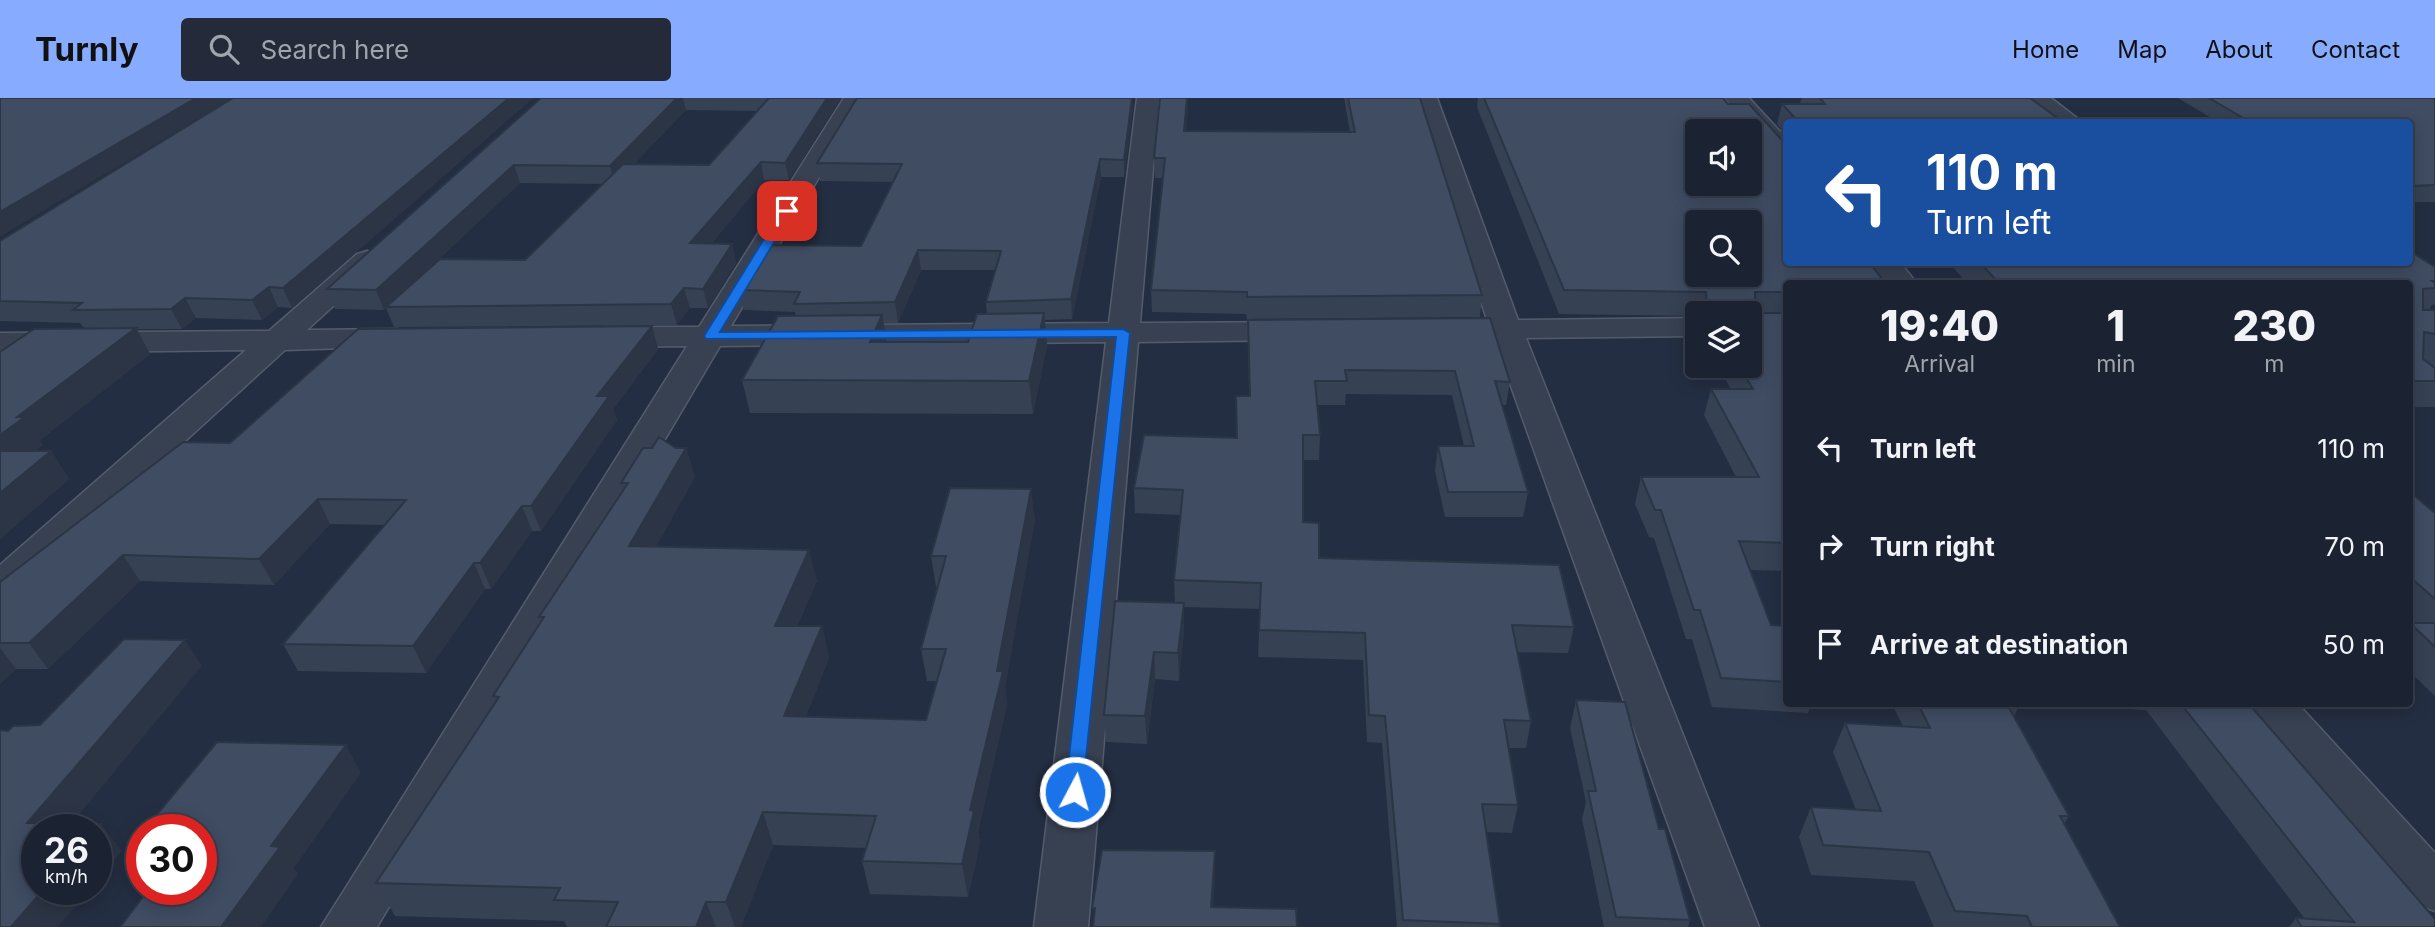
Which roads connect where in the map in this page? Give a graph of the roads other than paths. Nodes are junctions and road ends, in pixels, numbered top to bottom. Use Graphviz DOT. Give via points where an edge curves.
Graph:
graph roads {
  1 [pos="855,98"];
  2 [pos="1148,98"];
  3 [pos="1426,98"];
  4 [pos="1736,98"];
  5 [pos="2036,98"];
  6 [pos="2066,119"];
  7 [pos="1783,151"];
  8 [pos="388,242"];
  9 [pos="1887,266"];
  10 [pos="1899,280"];
  11 [pos="1685,327"];
  12 [pos="1506,329"];
  13 [pos="1410,330"];
  14 [pos="1328,331"];
  15 [pos="1123,333"];
  16 [pos="711,336"];
  17 [pos="571,338"];
  18 [pos="431,339"];
  19 [pos="278,340"];
  20 [pos="0,343"];
  21 [pos="0,587"];
  22 [pos="2275,707"];
  23 [pos="2435,890"];
  24 [pos="348,927"];
  25 [pos="1061,927"];
  26 [pos="1732,927"];
  1 -- 16 [label="street"];
  2 -- 15 [label="street"];
  3 -- 12 [label="street"];
  4 -- 7 [label="street"];
  5 -- 6 [label="street"];
  8 -- 19 [label="street"];
  9 -- 10 [label="street"];
  11 -- 12 [label="street"];
  12 -- 13 [label="street"];
  12 -- 26 [label="street"];
  14 -- 15 [label="street"];
  15 -- 16 [label="street"];
  15 -- 25 [label="street"];
  16 -- 17 [label="street"];
  16 -- 24 [label="street"];
  18 -- 19 [label="street"];
  19 -- 20 [label="street"];
  19 -- 21 [label="street"];
  22 -- 23 [label="street"];
}
